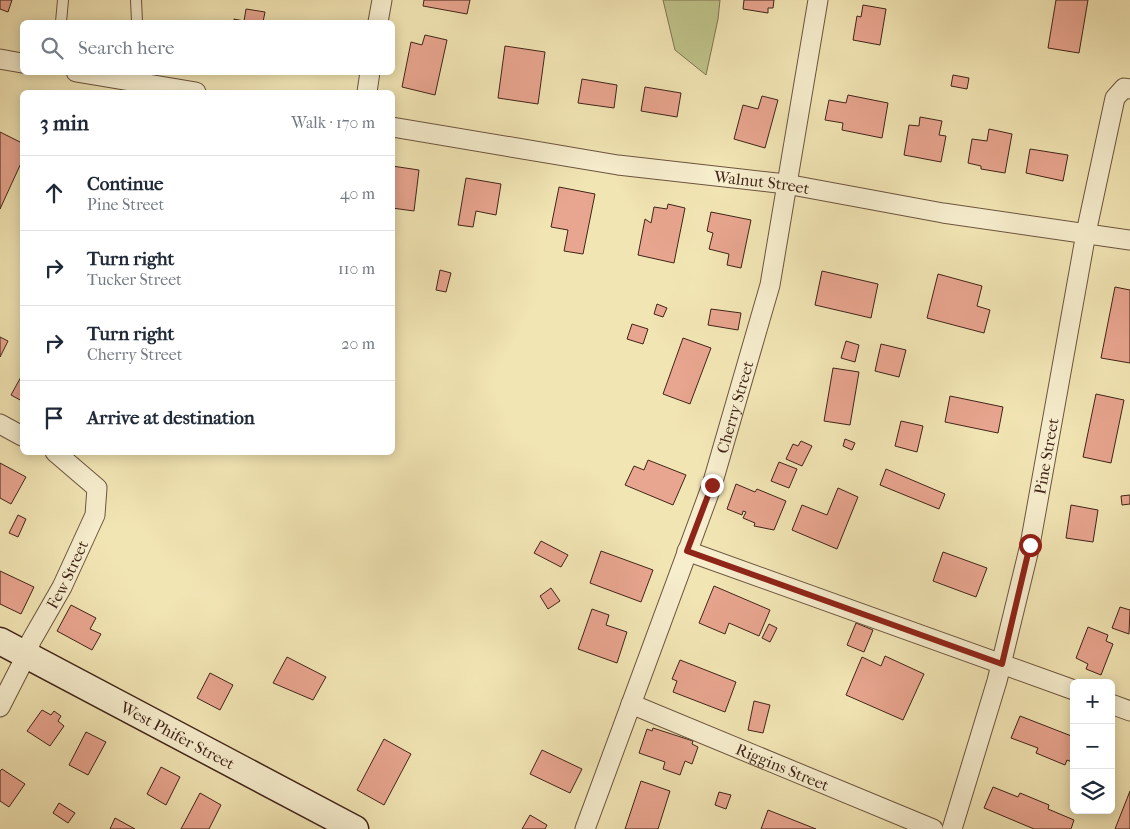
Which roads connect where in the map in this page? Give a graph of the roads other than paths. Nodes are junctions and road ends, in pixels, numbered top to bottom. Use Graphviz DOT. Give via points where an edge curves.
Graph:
graph roads {
  1 [pos="63,0"];
  2 [pos="136,0"];
  3 [pos="382,0"];
  4 [pos="818,0"];
  5 [pos="61,20"];
  6 [pos="137,20"];
  7 [pos="378,20"];
  8 [pos="0,59"];
  9 [pos="20,63"];
  10 [pos="108,75"];
  11 [pos="370,75"];
  12 [pos="130,77"];
  13 [pos="1130,89"];
  14 [pos="187,90"];
  15 [pos="367,90"];
  16 [pos="395,128"];
  17 [pos="786,184"];
  18 [pos="1086,233"];
  19 [pos="1130,240"];
  20 [pos="0,424"];
  21 [pos="20,435"];
  22 [pos="58,455"];
  23 [pos="687,551"];
  24 [pos="0,641"];
  25 [pos="27,654"];
  26 [pos="1002,664"];
  27 [pos="1070,689"];
  28 [pos="631,704"];
  29 [pos="1115,705"];
  30 [pos="0,707"];
  31 [pos="1130,711"];
  32 [pos="355,829"];
  33 [pos="585,829"];
  34 [pos="933,829"];
  35 [pos="952,829"];
  1 -- 5 [label="lane"];
  2 -- 6 [label="lane"];
  3 -- 7 [label="street"];
  4 -- 17 [label="street, Cherry Street"];
  8 -- 9 [label="street"];
  10 -- 12 [label="street"];
  11 -- 15 [label="street"];
  12 -- 14 [label="street"];
  13 -- 18 [label="street, Pine Street" via="1124,88 1115,98"];
  16 -- 17 [label="street, Walnut Street" via="618,165"];
  17 -- 18 [label="street, Walnut Street" via="943,213"];
  17 -- 23 [label="street, Cherry Street" via="770,285 712,485"];
  18 -- 19 [label="street, Walnut Street"];
  18 -- 26 [label="street, Pine Street" via="1030,545"];
  20 -- 21 [label="street"];
  22 -- 25 [label="street, Few Street" via="97,488 95,516 62,587 30,641"];
  23 -- 26 [label="street"];
  23 -- 28 [label="street, Cherry Street"];
  24 -- 25 [label="street, West Phifer Street"];
  25 -- 30 [label="street, Few Street"];
  25 -- 32 [label="street, West Phifer Street"];
  26 -- 27 [label="street"];
  26 -- 35 [label="street, Pine Street"];
  28 -- 33 [label="street, Cherry Street"];
  28 -- 34 [label="street, Riggins Street"];
  29 -- 31 [label="street"];
}
